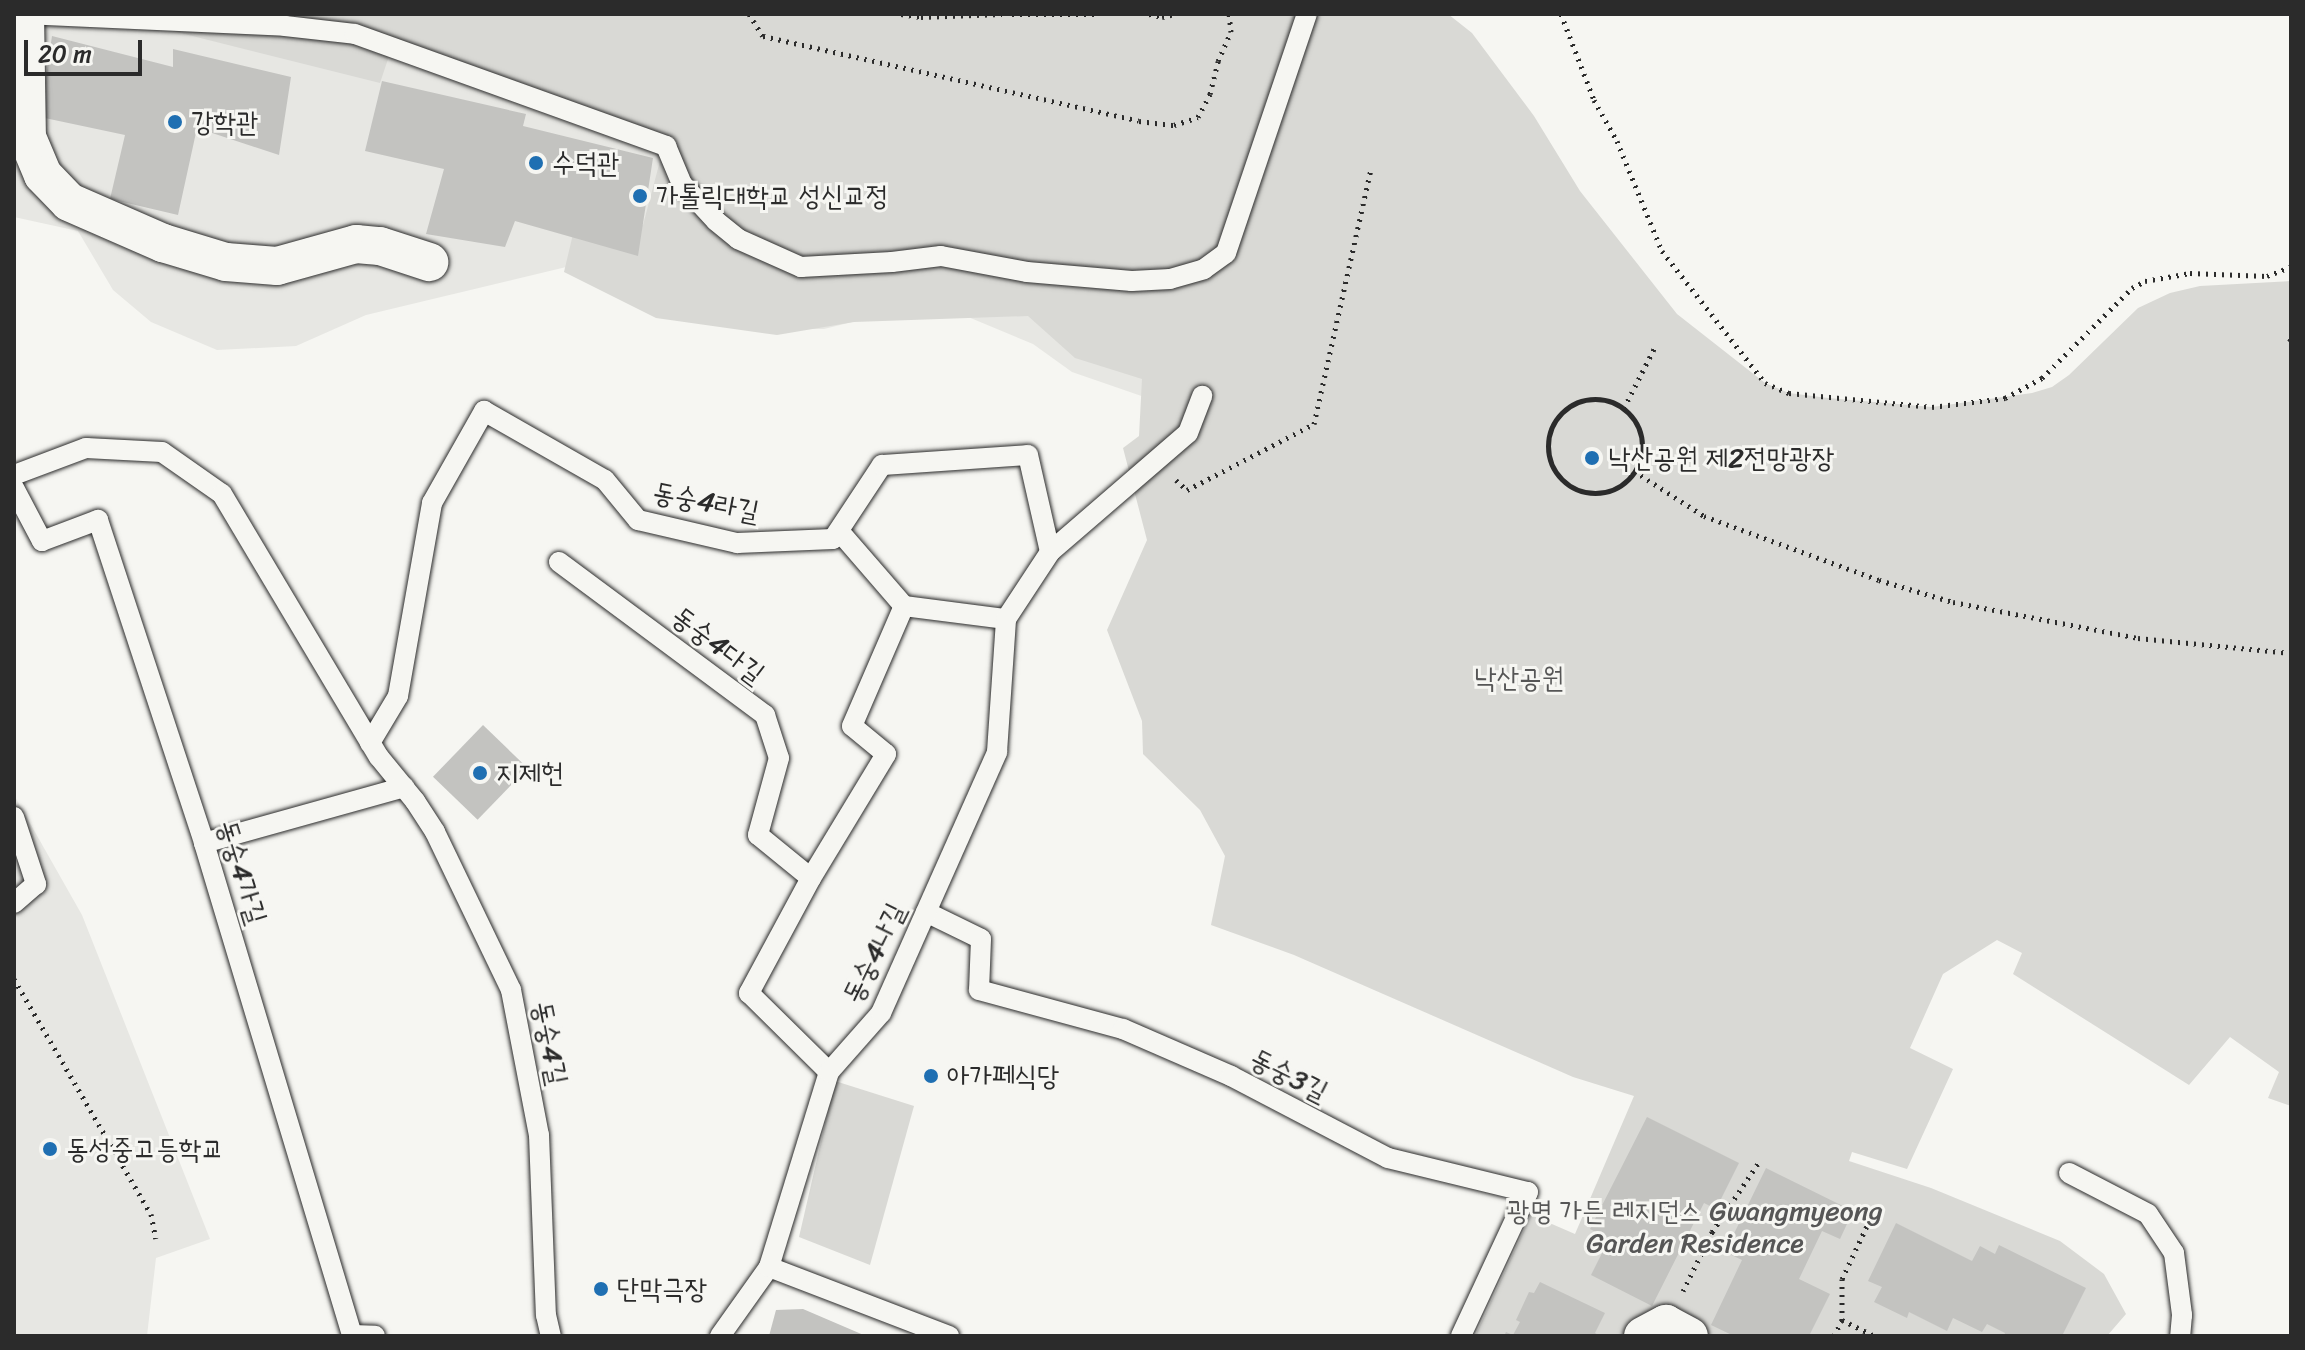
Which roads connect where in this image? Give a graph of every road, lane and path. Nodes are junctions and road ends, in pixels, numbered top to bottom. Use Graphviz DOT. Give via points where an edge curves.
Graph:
graph roads {
  1 [pos="25,14"];
  2 [pos="749,14"];
  3 [pos="901,14"];
  4 [pos="1002,14"];
  5 [pos="1012,14"];
  6 [pos="1094,14"];
  7 [pos="1149,14"];
  8 [pos="1175,14"];
  9 [pos="1229,14"];
  10 [pos="1307,14"];
  11 [pos="1561,14"];
  12 [pos="1371,169"];
  13 [pos="429,262"];
  14 [pos="2291,267"];
  15 [pos="1655,347"];
  16 [pos="1202,396"];
  17 [pos="1624,408"];
  18 [pos="1155,461"];
  19 [pos="1634,471"];
  20 [pos="14,475"];
  21 [pos="14,488"];
  22 [pos="839,531"];
  23 [pos="1050,552"];
  24 [pos="559,562"];
  25 [pos="904,606"];
  26 [pos="1006,619"];
  27 [pos="2291,653"];
  28 [pos="370,743"];
  29 [pos="404,787"];
  30 [pos="14,817"];
  31 [pos="204,843"];
  32 [pos="811,878"];
  33 [pos="14,903"];
  34 [pos="926,912"];
  35 [pos="14,979"];
  36 [pos="829,1072"];
  37 [pos="1759,1162"];
  38 [pos="2069,1173"];
  39 [pos="1874,1211"];
  40 [pos="156,1239"];
  41 [pos="769,1267"];
  42 [pos="1842,1320"];
  43 [pos="1666,1332"];
  44 [pos="352,1336"];
  45 [pos="375,1336"];
  46 [pos="551,1336"];
  47 [pos="720,1336"];
  48 [pos="949,1336"];
  49 [pos="1461,1336"];
  50 [pos="1834,1336"];
  51 [pos="1875,1336"];
  52 [pos="2180,1336"];
  1 -- 10 [label="lane" via="355,34 666,146 682,184 716,221 738,239 801,267 941,256 1027,272 1132,281 1170,279 1204,269 1226,253"];
  1 -- 13 [label="street" via="27,137 38,168 69,202 163,243 226,262 277,266 356,244"];
  2 -- 9 [label="path" via="763,36 1174,125 1198,117 1210,94 1231,32"];
  3 -- 4 [label="path"];
  5 -- 6 [label="path"];
  7 -- 8 [label="path"];
  11 -- 14 [label="path" via="1662,251 1765,383 1789,393 1932,407 2005,398 2042,378 2145,281 2190,273 2267,276"];
  12 -- 18 [label="path" via="1314,424 1187,490"];
  15 -- 17 [label="path"];
  16 -- 18 [label="lane, 동숭4나길" via="1188,433"];
  17 -- 19 [label="path" via="1641,435"];
  17 -- 19 [label="path" via="1594,398 1564,409 1554,421 1547,452 1562,480 1589,493 1618,487"];
  18 -- 23 [label="lane, 동숭4나길"];
  19 -- 27 [label="path" via="1704,516 1953,602 2138,638"];
  20 -- 28 [label="lane, 동숭4길" via="86,448 162,452 222,494"];
  21 -- 31 [label="lane, 동숭4가길" via="42,541 98,520"];
  22 -- 23 [label="lane" via="882,465 1028,455"];
  22 -- 25 [label="lane"];
  22 -- 28 [label="lane, 동숭4라길" via="833,539 737,543 638,520 605,480 484,411 432,503 398,696"];
  23 -- 26 [label="lane, 동숭4나길"];
  24 -- 32 [label="lane, 동숭4다길" via="765,715 779,758 758,835"];
  25 -- 26 [label="lane"];
  25 -- 32 [label="lane" via="852,726 886,754"];
  26 -- 34 [label="lane, 동숭4나길" via="997,752"];
  28 -- 29 [label="lane, 동숭4길"];
  29 -- 31 [label="lane"];
  29 -- 46 [label="lane, 동숭4길" via="435,832 511,990 539,1135"];
  30 -- 33 [label="lane" via="36,884"];
  31 -- 44 [label="lane, 동숭4가길"];
  32 -- 36 [label="lane" via="749,993"];
  34 -- 36 [label="lane, 동숭4나길" via="881,1013"];
  34 -- 49 [label="lane, 동숭3길" via="981,939 979,990 1123,1029 1231,1076 1388,1158 1528,1192"];
  35 -- 40 [label="path" via="151,1214"];
  36 -- 41 [label="lane, 동숭4나길"];
  37 -- 43 [label="path" via="1712,1232"];
  38 -- 52 [label="lane" via="2148,1214 2174,1253"];
  39 -- 42 [label="path" via="1842,1279"];
  41 -- 47 [label="lane, 동숭4나길"];
  41 -- 48 [label="lane"];
  42 -- 50 [label="path"];
  42 -- 51 [label="path"];
  44 -- 45 [label="lane, 동숭4가길"];
}
